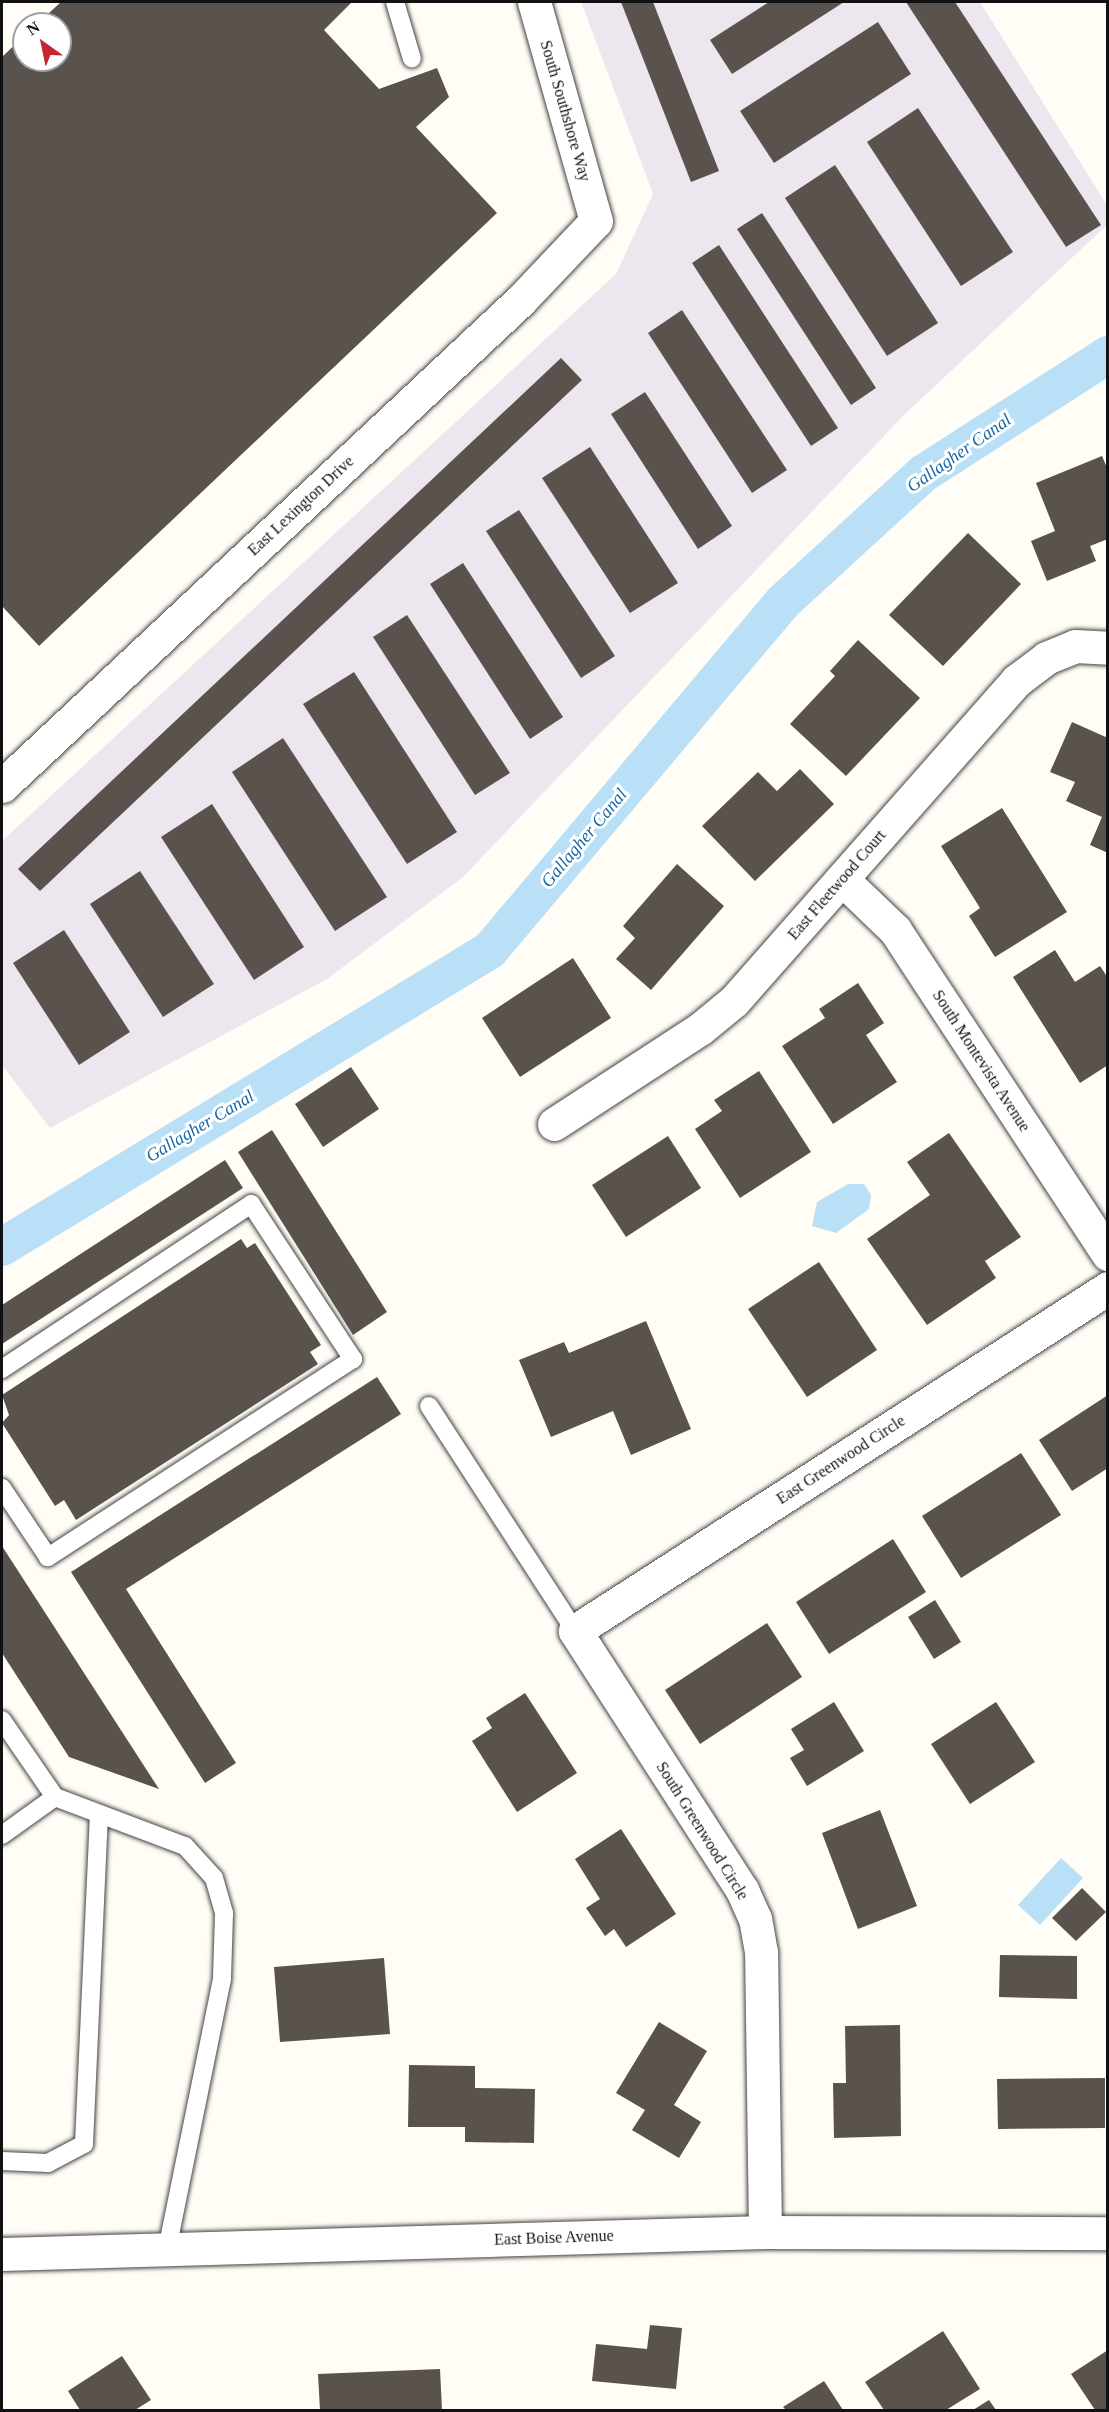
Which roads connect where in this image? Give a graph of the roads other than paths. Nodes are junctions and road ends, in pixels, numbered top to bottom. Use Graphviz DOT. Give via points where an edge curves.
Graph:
graph roads {
  1 [pos="395,2"];
  2 [pos="534,2"];
  3 [pos="412,59"];
  4 [pos="596,221"];
  5 [pos="1107,648"];
  6 [pos="2,786"];
  7 [pos="842,879"];
  8 [pos="554,1124"];
  9 [pos="1107,1254"];
  10 [pos="1107,1288"];
  11 [pos="2,1369"];
  12 [pos="429,1406"];
  13 [pos="2,1490"];
  14 [pos="575,1631"];
  15 [pos="2,1720"];
  16 [pos="55,1797"];
  17 [pos="99,1814"];
  18 [pos="2,1835"];
  19 [pos="2,2161"];
  20 [pos="765,2232"];
  21 [pos="1107,2233"];
  22 [pos="167,2249"];
  23 [pos="2,2254"];
  1 -- 3 [label="lane"];
  2 -- 4 [label="street, South Southshore Way"];
  4 -- 6 [label="street, East Lexington Drive" via="520,301"];
  5 -- 7 [label="street, East Fleetwood Court" via="1075,646 1046,658 1016,681"];
  7 -- 8 [label="street, East Fleetwood Court" via="734,1001 700,1029"];
  7 -- 9 [label="street, South Montevista Avenue" via="895,930"];
  10 -- 14 [label="street, East Greenwood Circle"];
  11 -- 13 [label="lane" via="251,1204 353,1359 48,1557"];
  12 -- 14 [label="lane"];
  14 -- 20 [label="street, South Greenwood Circle" via="742,1890 755,1919 761,1952"];
  15 -- 16 [label="lane"];
  16 -- 17 [label="lane"];
  16 -- 18 [label="lane"];
  17 -- 19 [label="lane" via="84,2144 48,2163"];
  17 -- 22 [label="lane" via="185,1846 214,1878 224,1914 222,1979"];
  20 -- 21 [label="street, East Boise Avenue"];
  20 -- 22 [label="street, East Boise Avenue"];
  22 -- 23 [label="street, East Boise Avenue"];
}
